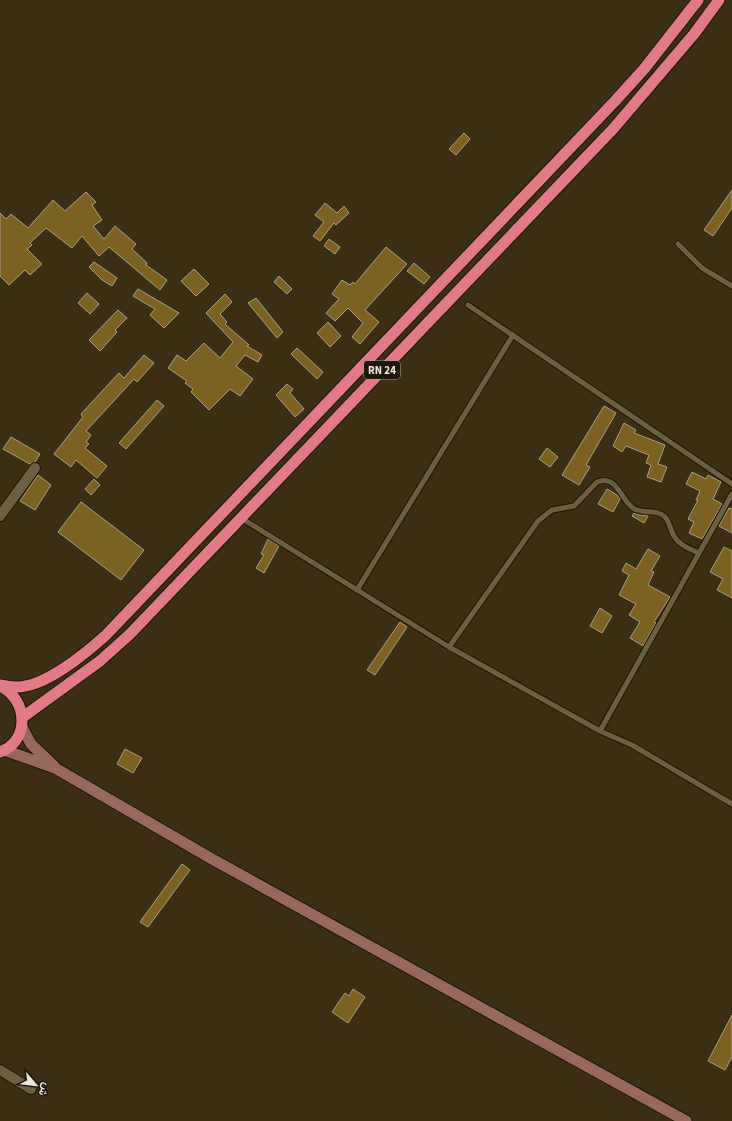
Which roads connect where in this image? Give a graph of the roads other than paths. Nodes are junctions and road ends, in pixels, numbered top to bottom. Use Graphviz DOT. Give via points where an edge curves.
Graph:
graph roads {
  1 [pos="698,0"];
  2 [pos="719,0"];
  3 [pos="678,244"];
  4 [pos="732,286"];
  5 [pos="468,305"];
  6 [pos="513,336"];
  7 [pos="35,468"];
  8 [pos="732,484"];
  9 [pos="732,494"];
  10 [pos="0,516"];
  11 [pos="241,518"];
  12 [pos="699,553"];
  13 [pos="357,590"];
  14 [pos="449,647"];
  15 [pos="0,685"];
  16 [pos="22,722"];
  17 [pos="600,731"];
  18 [pos="2,751"];
  19 [pos="55,768"];
  20 [pos="732,804"];
  21 [pos="0,1070"];
  22 [pos="31,1089"];
  23 [pos="686,1121"];
  1 -- 15 [label="highway, RN 24" via="649,63 615,101 106,635 90,650 52,676 17,688"];
  2 -- 11 [label="highway, RN 24" via="694,34 613,129"];
  3 -- 4 [label="lane" via="702,268"];
  5 -- 6 [label="lane"];
  6 -- 8 [label="lane"];
  6 -- 13 [label="lane"];
  7 -- 10 [label="street"];
  9 -- 12 [label="lane"];
  11 -- 13 [label="lane"];
  11 -- 16 [label="highway, RN 24" via="130,634"];
  12 -- 14 [label="lane" via="676,540 660,513 633,508 625,501 618,487 601,480 574,506 547,512 538,521"];
  12 -- 17 [label="lane"];
  13 -- 14 [label="lane"];
  14 -- 17 [label="lane"];
  15 -- 16 [label="highway" via="16,697 21,706"];
  16 -- 18 [label="highway" via="18,736"];
  16 -- 19 [label="main road" via="31,744"];
  17 -- 20 [label="lane" via="632,745"];
  18 -- 19 [label="main road"];
  19 -- 23 [label="main road" via="219,863"];
  21 -- 22 [label="street"];
}
